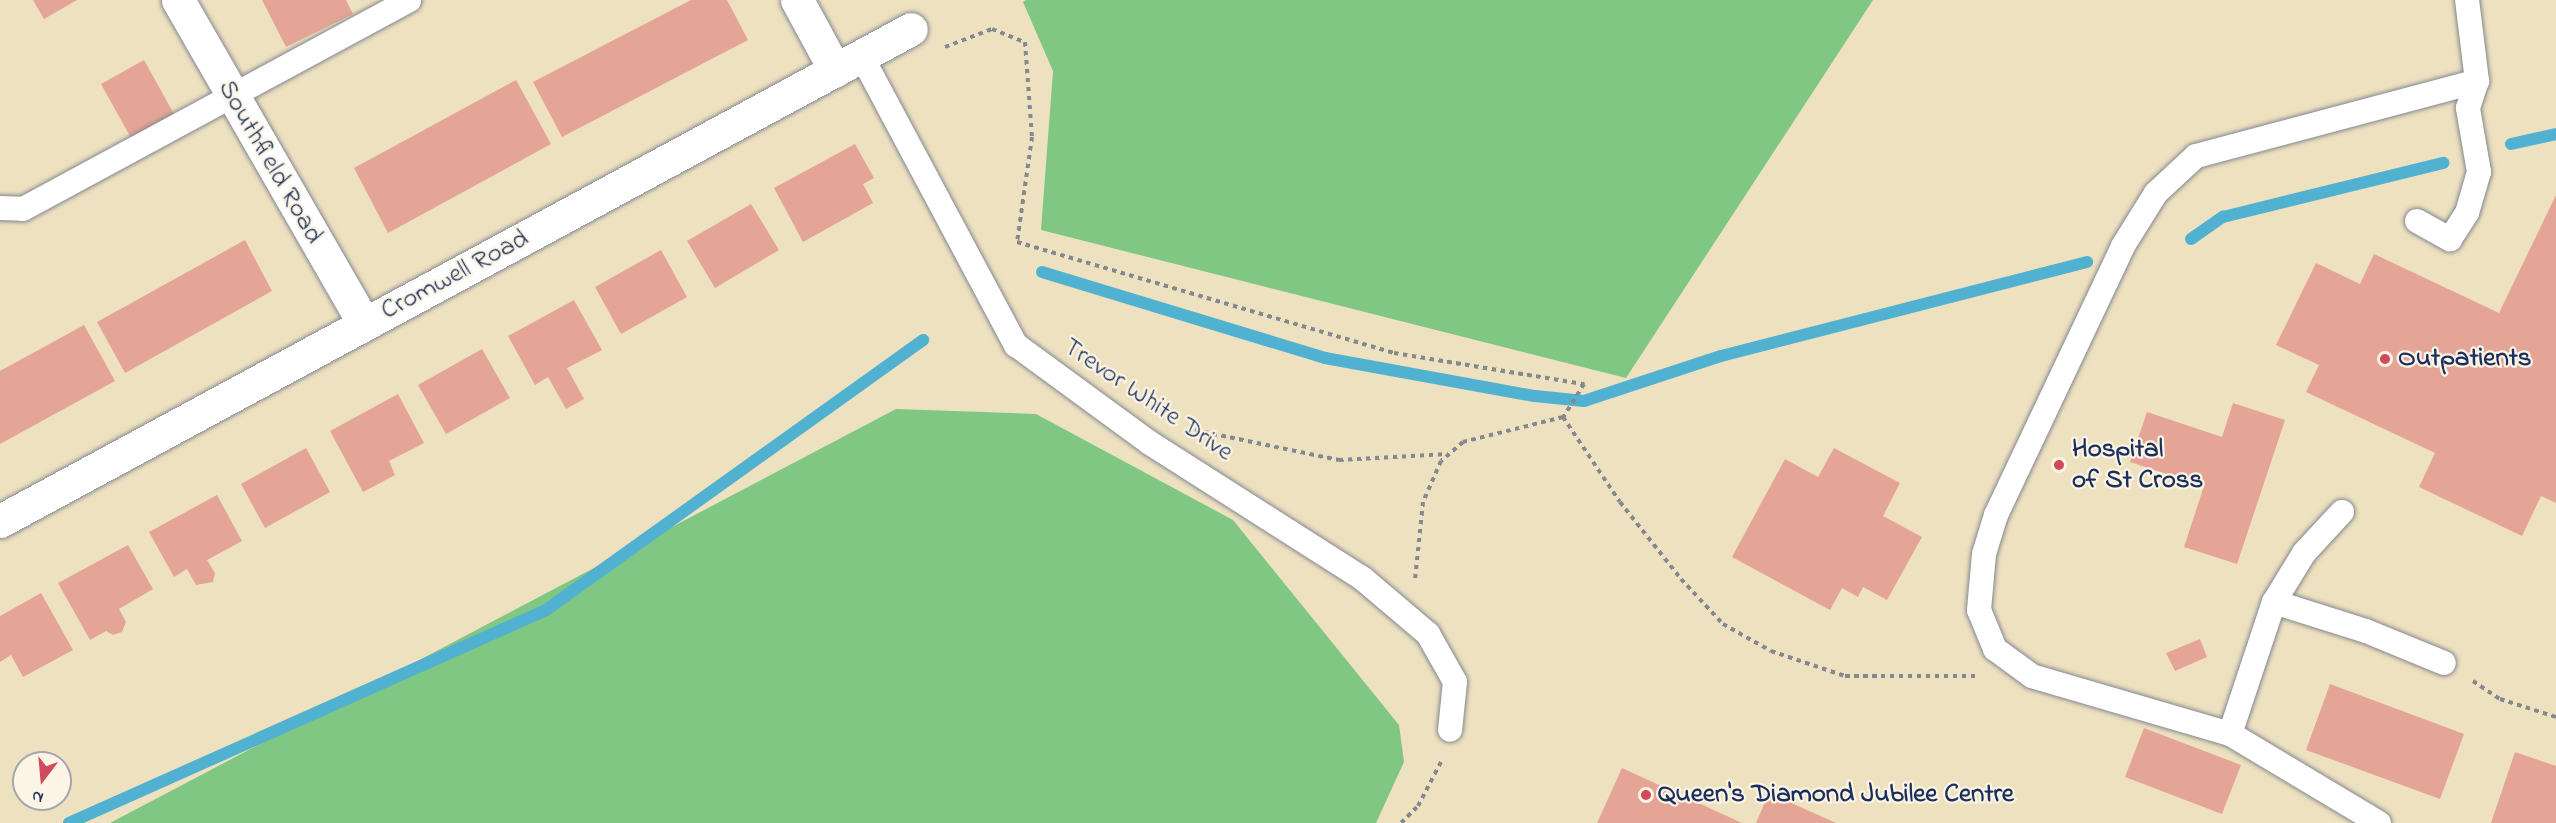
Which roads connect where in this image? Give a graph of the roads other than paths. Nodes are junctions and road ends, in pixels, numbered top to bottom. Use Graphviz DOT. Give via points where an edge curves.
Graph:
graph roads {
  1 [pos="178,0"];
  2 [pos="409,0"];
  3 [pos="797,0"];
  4 [pos="2467,0"];
  5 [pos="911,29"];
  6 [pos="849,63"];
  7 [pos="2477,81"];
  8 [pos="230,94"];
  9 [pos="0,208"];
  10 [pos="2417,220"];
  11 [pos="364,324"];
  12 [pos="2342,513"];
  13 [pos="0,521"];
  14 [pos="2274,602"];
  15 [pos="2444,663"];
  16 [pos="1450,730"];
  17 [pos="2230,734"];
  18 [pos="2379,823"];
  1 -- 8 [label="street, Southfield Road"];
  2 -- 8 [label="lane"];
  3 -- 6 [label="street"];
  4 -- 7 [label="lane"];
  5 -- 6 [label="street, Cromwell Road"];
  6 -- 11 [label="street, Cromwell Road"];
  6 -- 16 [label="lane, Trevor White Drive" via="1016,345 1150,443 1362,578 1428,634 1455,682"];
  7 -- 10 [label="lane" via="2468,108 2479,172 2467,213 2451,239"];
  7 -- 17 [label="lane" via="2196,156 2156,193 2123,246 1995,515 1984,554 1979,610 1995,649 2032,676"];
  8 -- 9 [label="lane" via="23,209"];
  8 -- 11 [label="street, Southfield Road"];
  11 -- 13 [label="street, Cromwell Road"];
  12 -- 14 [label="lane" via="2304,553"];
  14 -- 15 [label="lane" via="2366,631"];
  14 -- 17 [label="lane"];
  17 -- 18 [label="lane"];
}
